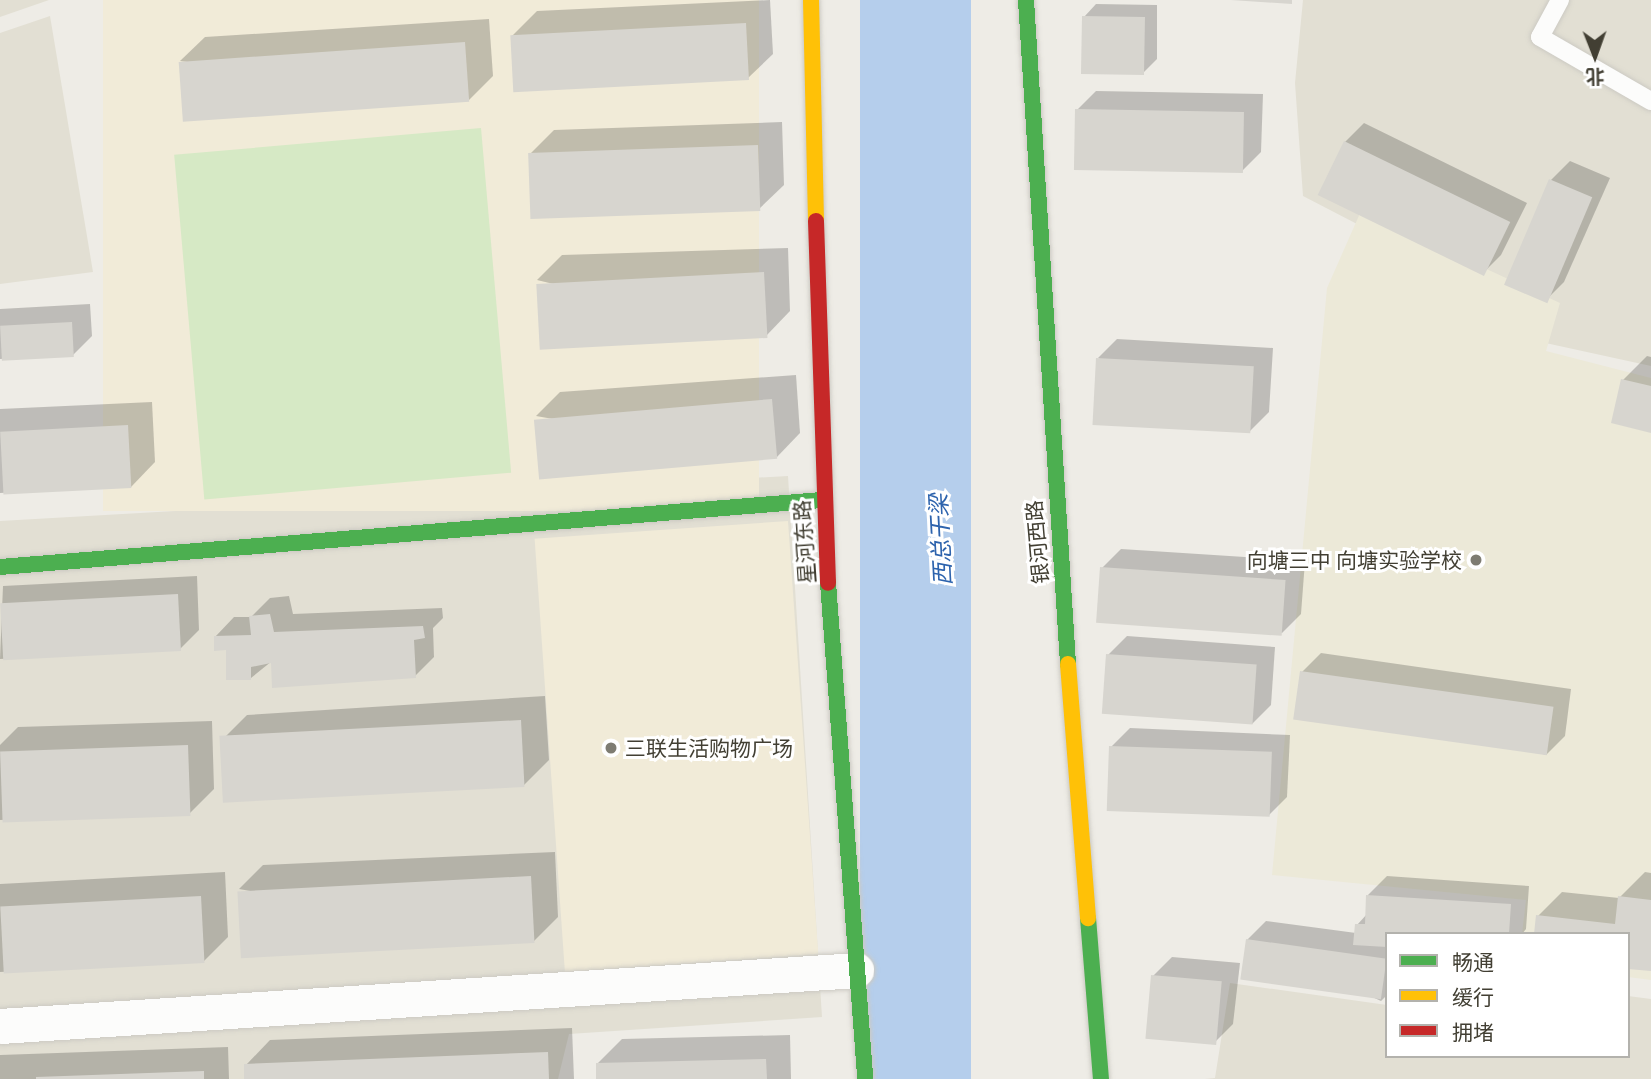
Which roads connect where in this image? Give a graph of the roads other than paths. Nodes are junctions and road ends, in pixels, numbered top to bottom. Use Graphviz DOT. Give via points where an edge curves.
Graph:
graph roads {
  1 [pos="811,0"];
  2 [pos="1027,0"];
  3 [pos="1560,0"];
  4 [pos="1651,101"];
  5 [pos="822,500"];
  6 [pos="0,567"];
  7 [pos="856,970"];
  8 [pos="0,1026"];
  9 [pos="865,1079"];
  10 [pos="1101,1079"];
  1 -- 5 [label="street, 星河东路"];
  2 -- 10 [label="street, 银河西路" via="1054,491"];
  3 -- 4 [label="lane" via="1540,37"];
  5 -- 6 [label="street"];
  5 -- 7 [label="street, 星河东路"];
  7 -- 8 [label="street"];
  7 -- 9 [label="street, 星河东路"];
}
